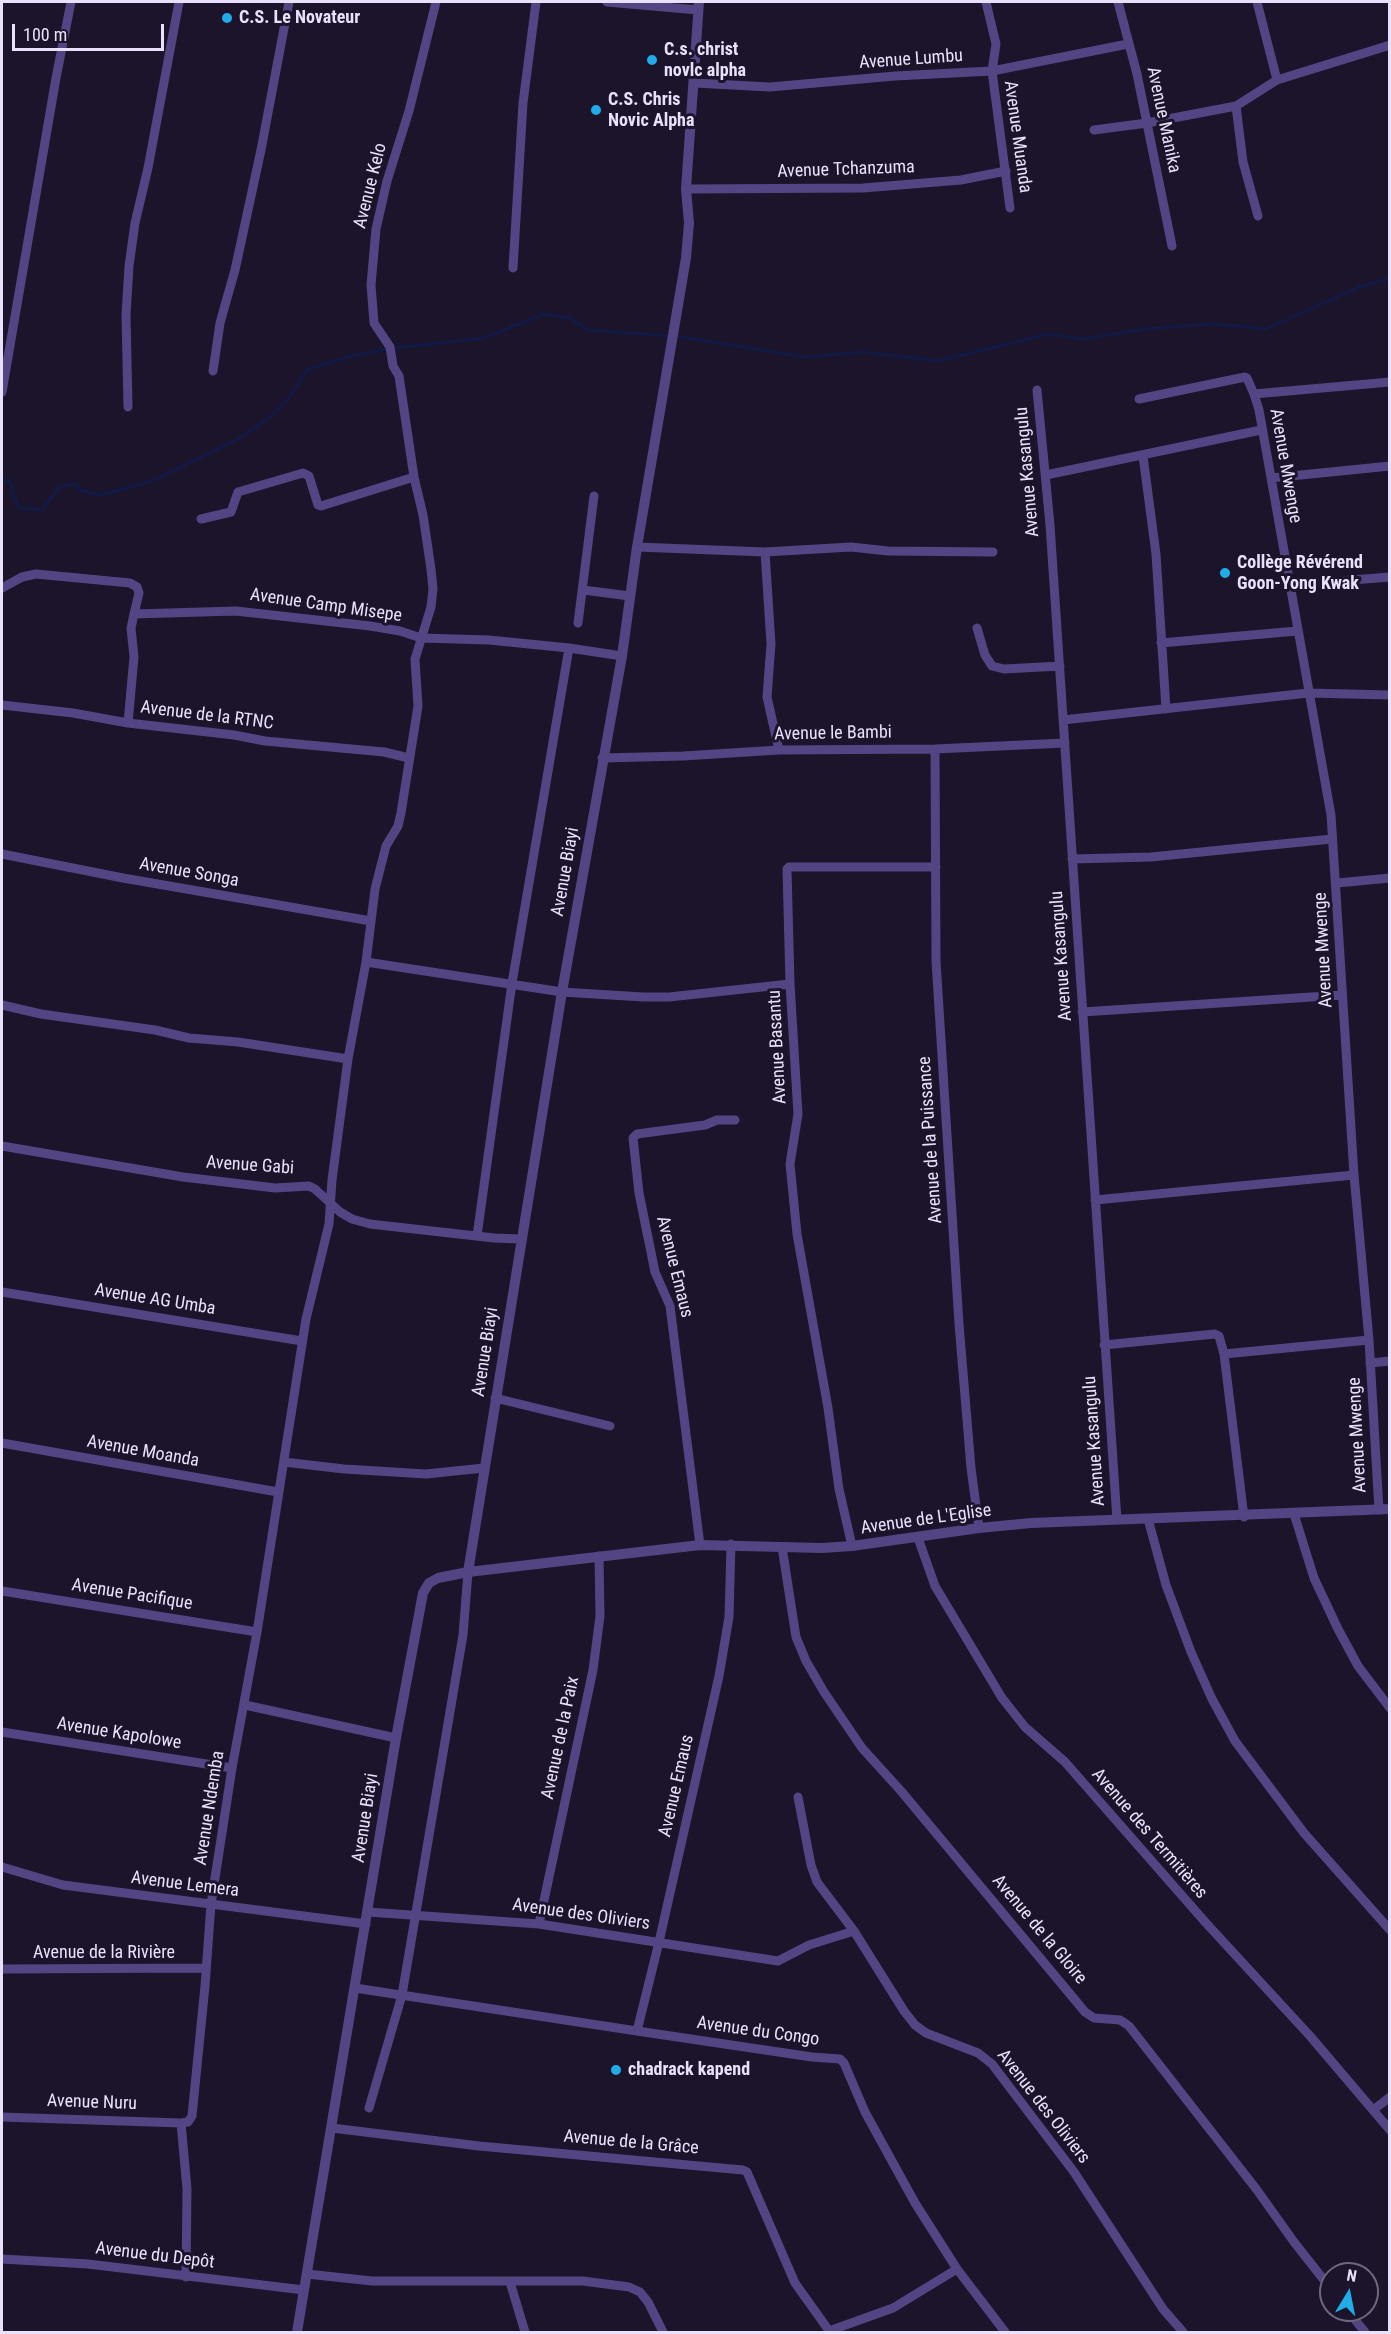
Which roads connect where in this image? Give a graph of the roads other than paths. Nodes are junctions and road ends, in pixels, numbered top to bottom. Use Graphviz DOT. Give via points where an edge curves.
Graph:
graph roads {
  1 [pos="71,2"];
  2 [pos="179,2"];
  3 [pos="289,2"];
  4 [pos="435,2"];
  5 [pos="536,2"];
  6 [pos="607,2"];
  7 [pos="986,2"];
  8 [pos="1118,2"];
  9 [pos="1257,2"];
  10 [pos="698,6"];
  11 [pos="1128,44"];
  12 [pos="1389,45"];
  13 [pos="992,71"];
  14 [pos="1277,80"];
  15 [pos="694,83"];
  16 [pos="1236,106"];
  17 [pos="1147,123"];
  18 [pos="1094,130"];
  19 [pos="1006,171"];
  20 [pos="686,189"];
  21 [pos="1010,208"];
  22 [pos="1258,216"];
  23 [pos="1172,246"];
  24 [pos="513,268"];
  25 [pos="213,371"];
  26 [pos="1389,382"];
  27 [pos="1037,390"];
  28 [pos="2,392"];
  29 [pos="1254,394"];
  30 [pos="1139,399"];
  31 [pos="128,407"];
  32 [pos="1261,430"];
  33 [pos="1143,456"];
  34 [pos="1389,466"];
  35 [pos="1046,475"];
  36 [pos="414,477"];
  37 [pos="1271,478"];
  38 [pos="594,496"];
  39 [pos="201,519"];
  40 [pos="637,547"];
  41 [pos="765,552"];
  42 [pos="993,552"];
  43 [pos="1389,577"];
  44 [pos="1289,585"];
  45 [pos="2,588"];
  46 [pos="582,590"];
  47 [pos="630,596"];
  48 [pos="134,614"];
  49 [pos="578,622"];
  50 [pos="977,628"];
  51 [pos="1297,631"];
  52 [pos="421,638"];
  53 [pos="1161,643"];
  54 [pos="569,648"];
  55 [pos="622,656"];
  56 [pos="1060,666"];
  57 [pos="1308,693"];
  58 [pos="1389,695"];
  59 [pos="2,705"];
  60 [pos="1166,709"];
  61 [pos="1063,720"];
  62 [pos="128,723"];
  63 [pos="1065,743"];
  64 [pos="935,749"];
  65 [pos="779,750"];
  66 [pos="409,758"];
  67 [pos="602,758"];
  68 [pos="1332,839"];
  69 [pos="2,854"];
  70 [pos="1072,859"];
  71 [pos="936,867"];
  72 [pos="1389,878"];
  73 [pos="1337,883"];
  74 [pos="371,921"];
  75 [pos="366,962"];
  76 [pos="512,983"];
  77 [pos="790,984"];
  78 [pos="562,992"];
  79 [pos="1342,995"];
  80 [pos="2,1005"];
  81 [pos="1082,1012"];
  82 [pos="348,1059"];
  83 [pos="735,1120"];
  84 [pos="2,1146"];
  85 [pos="1354,1175"];
  86 [pos="1095,1200"];
  87 [pos="331,1204"];
  88 [pos="477,1236"];
  89 [pos="521,1239"];
  90 [pos="2,1292"];
  91 [pos="1369,1340"];
  92 [pos="302,1341"];
  93 [pos="1104,1345"];
  94 [pos="1224,1354"];
  95 [pos="1389,1361"];
  96 [pos="1370,1363"];
  97 [pos="495,1398"];
  98 [pos="610,1426"];
  99 [pos="2,1443"];
  100 [pos="284,1462"];
  101 [pos="484,1468"];
  102 [pos="278,1492"];
  103 [pos="1384,1510"];
  104 [pos="1294,1514"];
  105 [pos="1244,1517"];
  106 [pos="1148,1519"];
  107 [pos="1117,1520"];
  108 [pos="979,1528"];
  109 [pos="918,1538"];
  110 [pos="731,1544"];
  111 [pos="700,1545"];
  112 [pos="852,1546"];
  113 [pos="783,1547"];
  114 [pos="599,1557"];
  115 [pos="468,1572"];
  116 [pos="2,1591"];
  117 [pos="257,1632"];
  118 [pos="244,1706"];
  119 [pos="1389,1708"];
  120 [pos="2,1732"];
  121 [pos="396,1738"];
  122 [pos="232,1768"];
  123 [pos="798,1797"];
  124 [pos="2,1867"];
  125 [pos="211,1904"];
  126 [pos="368,1912"];
  127 [pos="414,1916"];
  128 [pos="366,1924"];
  129 [pos="539,1924"];
  130 [pos="1389,1930"];
  131 [pos="854,1931"];
  132 [pos="659,1942"];
  133 [pos="206,1968"];
  134 [pos="2,1970"];
  135 [pos="355,1988"];
  136 [pos="402,1995"];
  137 [pos="637,2031"];
  138 [pos="1389,2097"];
  139 [pos="369,2108"];
  140 [pos="1373,2110"];
  141 [pos="2,2117"];
  142 [pos="181,2123"];
  143 [pos="332,2128"];
  144 [pos="1389,2130"];
  145 [pos="2,2259"];
  146 [pos="957,2269"];
  147 [pos="307,2274"];
  148 [pos="1319,2274"];
  149 [pos="186,2277"];
  150 [pos="510,2282"];
  151 [pos="304,2290"];
  152 [pos="297,2332"];
  153 [pos="525,2332"];
  154 [pos="663,2332"];
  155 [pos="830,2332"];
  156 [pos="1005,2332"];
  157 [pos="1183,2332"];
  1 -- 28 [label="street"];
  2 -- 31 [label="street" via="129,266"];
  3 -- 25 [label="street"];
  4 -- 36 [label="street, Avenue Kelo" via="409,111 387,181 376,230 371,285 374,323 390,347 399,376"];
  5 -- 24 [label="street" via="524,103"];
  6 -- 10 [label="street"];
  7 -- 13 [label="street, Avenue Muanda" via="996,44"];
  8 -- 11 [label="street, Avenue Manika"];
  9 -- 14 [label="street"];
  10 -- 15 [label="street, Avenue Biayi"];
  11 -- 13 [label="street, Avenue Lumbu"];
  11 -- 17 [label="street, Avenue Manika"];
  12 -- 14 [label="street"];
  13 -- 15 [label="street, Avenue Lumbu" via="770,87"];
  13 -- 19 [label="street, Avenue Muanda"];
  14 -- 16 [label="street"];
  15 -- 20 [label="street, Avenue Biayi"];
  16 -- 17 [label="street"];
  16 -- 22 [label="street" via="1243,162"];
  17 -- 18 [label="street"];
  17 -- 23 [label="street, Avenue Manika"];
  19 -- 20 [label="street, Avenue Tchanzuma" via="961,180 873,188"];
  19 -- 21 [label="street, Avenue Muanda"];
  20 -- 40 [label="street, Avenue Biayi" via="686,258"];
  26 -- 29 [label="street"];
  27 -- 35 [label="street, Avenue Kasangulu"];
  29 -- 30 [label="street" via="1245,377"];
  29 -- 32 [label="street, Avenue Mwenge"];
  32 -- 33 [label="street"];
  32 -- 37 [label="street, Avenue Mwenge"];
  33 -- 35 [label="street"];
  33 -- 53 [label="street" via="1156,554"];
  34 -- 37 [label="street"];
  35 -- 56 [label="street, Avenue Kasangulu"];
  36 -- 39 [label="street" via="321,506 309,476 303,473 238,492 231,512"];
  36 -- 52 [label="street, Avenue Kelo" via="433,590"];
  37 -- 44 [label="street, Avenue Mwenge"];
  38 -- 46 [label="street"];
  40 -- 41 [label="street"];
  40 -- 47 [label="street, Avenue Biayi"];
  41 -- 42 [label="street" via="851,547"];
  41 -- 65 [label="street" via="771,644 767,697"];
  43 -- 44 [label="street"];
  44 -- 51 [label="street, Avenue Mwenge"];
  45 -- 48 [label="street" via="36,574 130,583 139,593"];
  46 -- 47 [label="street"];
  46 -- 49 [label="street"];
  47 -- 55 [label="street, Avenue Biayi"];
  48 -- 52 [label="street, Avenue Camp Misepe" via="236,611 370,626"];
  48 -- 62 [label="street"];
  50 -- 56 [label="street" via="992,666"];
  51 -- 53 [label="street"];
  51 -- 57 [label="street, Avenue Mwenge"];
  52 -- 54 [label="street, Avenue Camp Misepe"];
  52 -- 66 [label="street, Avenue Kelo" via="414,666 418,706"];
  53 -- 60 [label="street"];
  54 -- 55 [label="street, Avenue Camp Misepe"];
  54 -- 76 [label="street"];
  55 -- 67 [label="street, Avenue Biayi"];
  56 -- 61 [label="street, Avenue Kasangulu"];
  57 -- 58 [label="street"];
  57 -- 60 [label="street"];
  57 -- 68 [label="street, Avenue Mwenge" via="1326,779"];
  59 -- 62 [label="street, Avenue de la RTNC"];
  60 -- 61 [label="street"];
  61 -- 63 [label="street, Avenue Kasangulu"];
  62 -- 66 [label="street, Avenue de la RTNC"];
  63 -- 64 [label="street, Avenue le Bambi"];
  63 -- 70 [label="street, Avenue Kasangulu"];
  64 -- 65 [label="street, Avenue le Bambi"];
  64 -- 71 [label="street, Avenue de la Puissance"];
  65 -- 67 [label="street, Avenue le Bambi"];
  66 -- 74 [label="street, Avenue Kelo" via="398,826 379,868"];
  67 -- 78 [label="street, Avenue Biayi"];
  68 -- 70 [label="street" via="1151,857"];
  68 -- 73 [label="street, Avenue Mwenge"];
  69 -- 74 [label="street, Avenue Songa"];
  70 -- 81 [label="street, Avenue Kasangulu"];
  71 -- 77 [label="street, Avenue Basantu" via="788,867"];
  71 -- 108 [label="street, Avenue de la Puissance" via="936,961 958,1312"];
  72 -- 73 [label="street"];
  73 -- 79 [label="street, Avenue Mwenge"];
  74 -- 75 [label="street, Avenue Ndemba"];
  75 -- 76 [label="street"];
  75 -- 82 [label="street, Avenue Ndemba"];
  76 -- 78 [label="street"];
  76 -- 88 [label="street"];
  77 -- 78 [label="street" via="669,998"];
  77 -- 112 [label="street, Avenue Basantu" via="798,1114 790,1164 796,1223 839,1489"];
  78 -- 89 [label="street, Avenue Biayi"];
  79 -- 81 [label="street"];
  79 -- 85 [label="street, Avenue Mwenge"];
  80 -- 82 [label="street" via="189,1038"];
  81 -- 86 [label="street, Avenue Kasangulu"];
  82 -- 87 [label="street, Avenue Ndemba"];
  83 -- 111 [label="street, Avenue Emaus" via="636,1134 633,1138 655,1272 670,1306"];
  84 -- 87 [label="street, Avenue Gabi" via="183,1177 275,1188 309,1186"];
  85 -- 86 [label="street"];
  85 -- 91 [label="street, Avenue Mwenge"];
  86 -- 93 [label="street, Avenue Kasangulu"];
  87 -- 88 [label="street, Avenue Gabi" via="352,1219 370,1224"];
  87 -- 92 [label="street, Avenue Ndemba"];
  88 -- 89 [label="street, Avenue Gabi"];
  89 -- 97 [label="street, Avenue Biayi"];
  90 -- 92 [label="street, Avenue AG Umba"];
  91 -- 94 [label="street"];
  91 -- 96 [label="street, Avenue Mwenge"];
  92 -- 100 [label="street, Avenue Ndemba"];
  93 -- 94 [label="street" via="1215,1334"];
  93 -- 107 [label="street, Avenue Kasangulu"];
  94 -- 105 [label="street"];
  95 -- 96 [label="street"];
  96 -- 103 [label="street, Avenue Mwenge"];
  97 -- 98 [label="street"];
  97 -- 101 [label="street, Avenue Biayi"];
  99 -- 102 [label="street, Avenue Moanda"];
  100 -- 101 [label="street" via="426,1474"];
  100 -- 102 [label="street, Avenue Ndemba"];
  101 -- 115 [label="street, Avenue Biayi"];
  102 -- 117 [label="street, Avenue Ndemba"];
  103 -- 104 [label="street, Avenue de L'Eglise"];
  104 -- 105 [label="street, Avenue de L'Eglise"];
  104 -- 119 [label="street" via="1314,1578 1338,1629 1358,1666"];
  105 -- 106 [label="street, Avenue de L'Eglise"];
  106 -- 107 [label="street, Avenue de L'Eglise"];
  106 -- 130 [label="street" via="1166,1586 1187,1641 1235,1741 1304,1833"];
  107 -- 108 [label="street, Avenue de L'Eglise"];
  108 -- 109 [label="street, Avenue de L'Eglise"];
  109 -- 112 [label="street, Avenue de L'Eglise"];
  109 -- 140 [label="street, Avenue des Termitières" via="935,1586 1019,1720 1065,1762"];
  110 -- 111 [label="street, Avenue de L'Eglise"];
  110 -- 113 [label="street, Avenue de L'Eglise"];
  110 -- 132 [label="street, Avenue Emaus" via="729,1617 719,1676"];
  111 -- 114 [label="street, Avenue de L'Eglise"];
  112 -- 113 [label="street, Avenue de L'Eglise"];
  113 -- 148 [label="street, Avenue de la Gloire" via="796,1637 824,1692 862,1748 1085,2012 1129,2026"];
  114 -- 115 [label="street, Avenue de L'Eglise"];
  114 -- 129 [label="street, Avenue de la Paix" via="600,1616 593,1670"];
  115 -- 121 [label="street, Avenue Biayi" via="438,1578 425,1587"];
  115 -- 127 [label="street" via="463,1635"];
  116 -- 117 [label="street, Avenue Pacifique"];
  117 -- 118 [label="street, Avenue Ndemba"];
  118 -- 121 [label="street"];
  118 -- 122 [label="street, Avenue Ndemba"];
  120 -- 122 [label="street, Avenue Kapolowe"];
  121 -- 126 [label="street, Avenue Biayi"];
  122 -- 125 [label="street, Avenue Ndemba"];
  123 -- 131 [label="street, Avenue des Oliviers" via="817,1882"];
  124 -- 125 [label="street, Avenue Lemera" via="63,1886"];
  125 -- 128 [label="street, Avenue Lemera"];
  125 -- 133 [label="street, Avenue Ndemba"];
  126 -- 127 [label="street, Avenue des Oliviers"];
  126 -- 128 [label="street, Avenue Biayi"];
  127 -- 129 [label="street, Avenue des Oliviers"];
  127 -- 136 [label="street"];
  128 -- 135 [label="street, Avenue Biayi"];
  129 -- 132 [label="street, Avenue des Oliviers"];
  131 -- 132 [label="street, Avenue des Oliviers" via="809,1945 778,1961"];
  131 -- 157 [label="street, Avenue des Oliviers" via="915,2025 978,2053 1007,2082 1074,2172 1163,2309"];
  132 -- 137 [label="street, Avenue Emaus"];
  133 -- 134 [label="street, Avenue de la Rivière"];
  133 -- 142 [label="street, Avenue Ndemba" via="192,2116"];
  135 -- 136 [label="street, Avenue du Congo"];
  135 -- 143 [label="street, Avenue Biayi"];
  136 -- 137 [label="street, Avenue du Congo"];
  136 -- 139 [label="street"];
  137 -- 146 [label="street, Avenue du Congo" via="843,2060 881,2142"];
  138 -- 140 [label="street"];
  140 -- 144 [label="street, Avenue des Termitières"];
  141 -- 142 [label="street, Avenue Nuru"];
  142 -- 149 [label="street" via="187,2189"];
  143 -- 147 [label="street, Avenue Biayi"];
  143 -- 155 [label="street, Avenue de la Grâce" via="743,2170 795,2283"];
  145 -- 149 [label="street, Avenue du Depôt" via="88,2264"];
  146 -- 155 [label="street" via="893,2308"];
  146 -- 156 [label="street, Avenue du Congo"];
  147 -- 150 [label="street" via="372,2282"];
  147 -- 151 [label="street, Avenue Biayi"];
  149 -- 151 [label="street, Avenue du Depôt"];
  150 -- 153 [label="street"];
  150 -- 154 [label="street" via="583,2281 629,2287 648,2302"];
  151 -- 152 [label="street, Avenue Biayi"];
}
